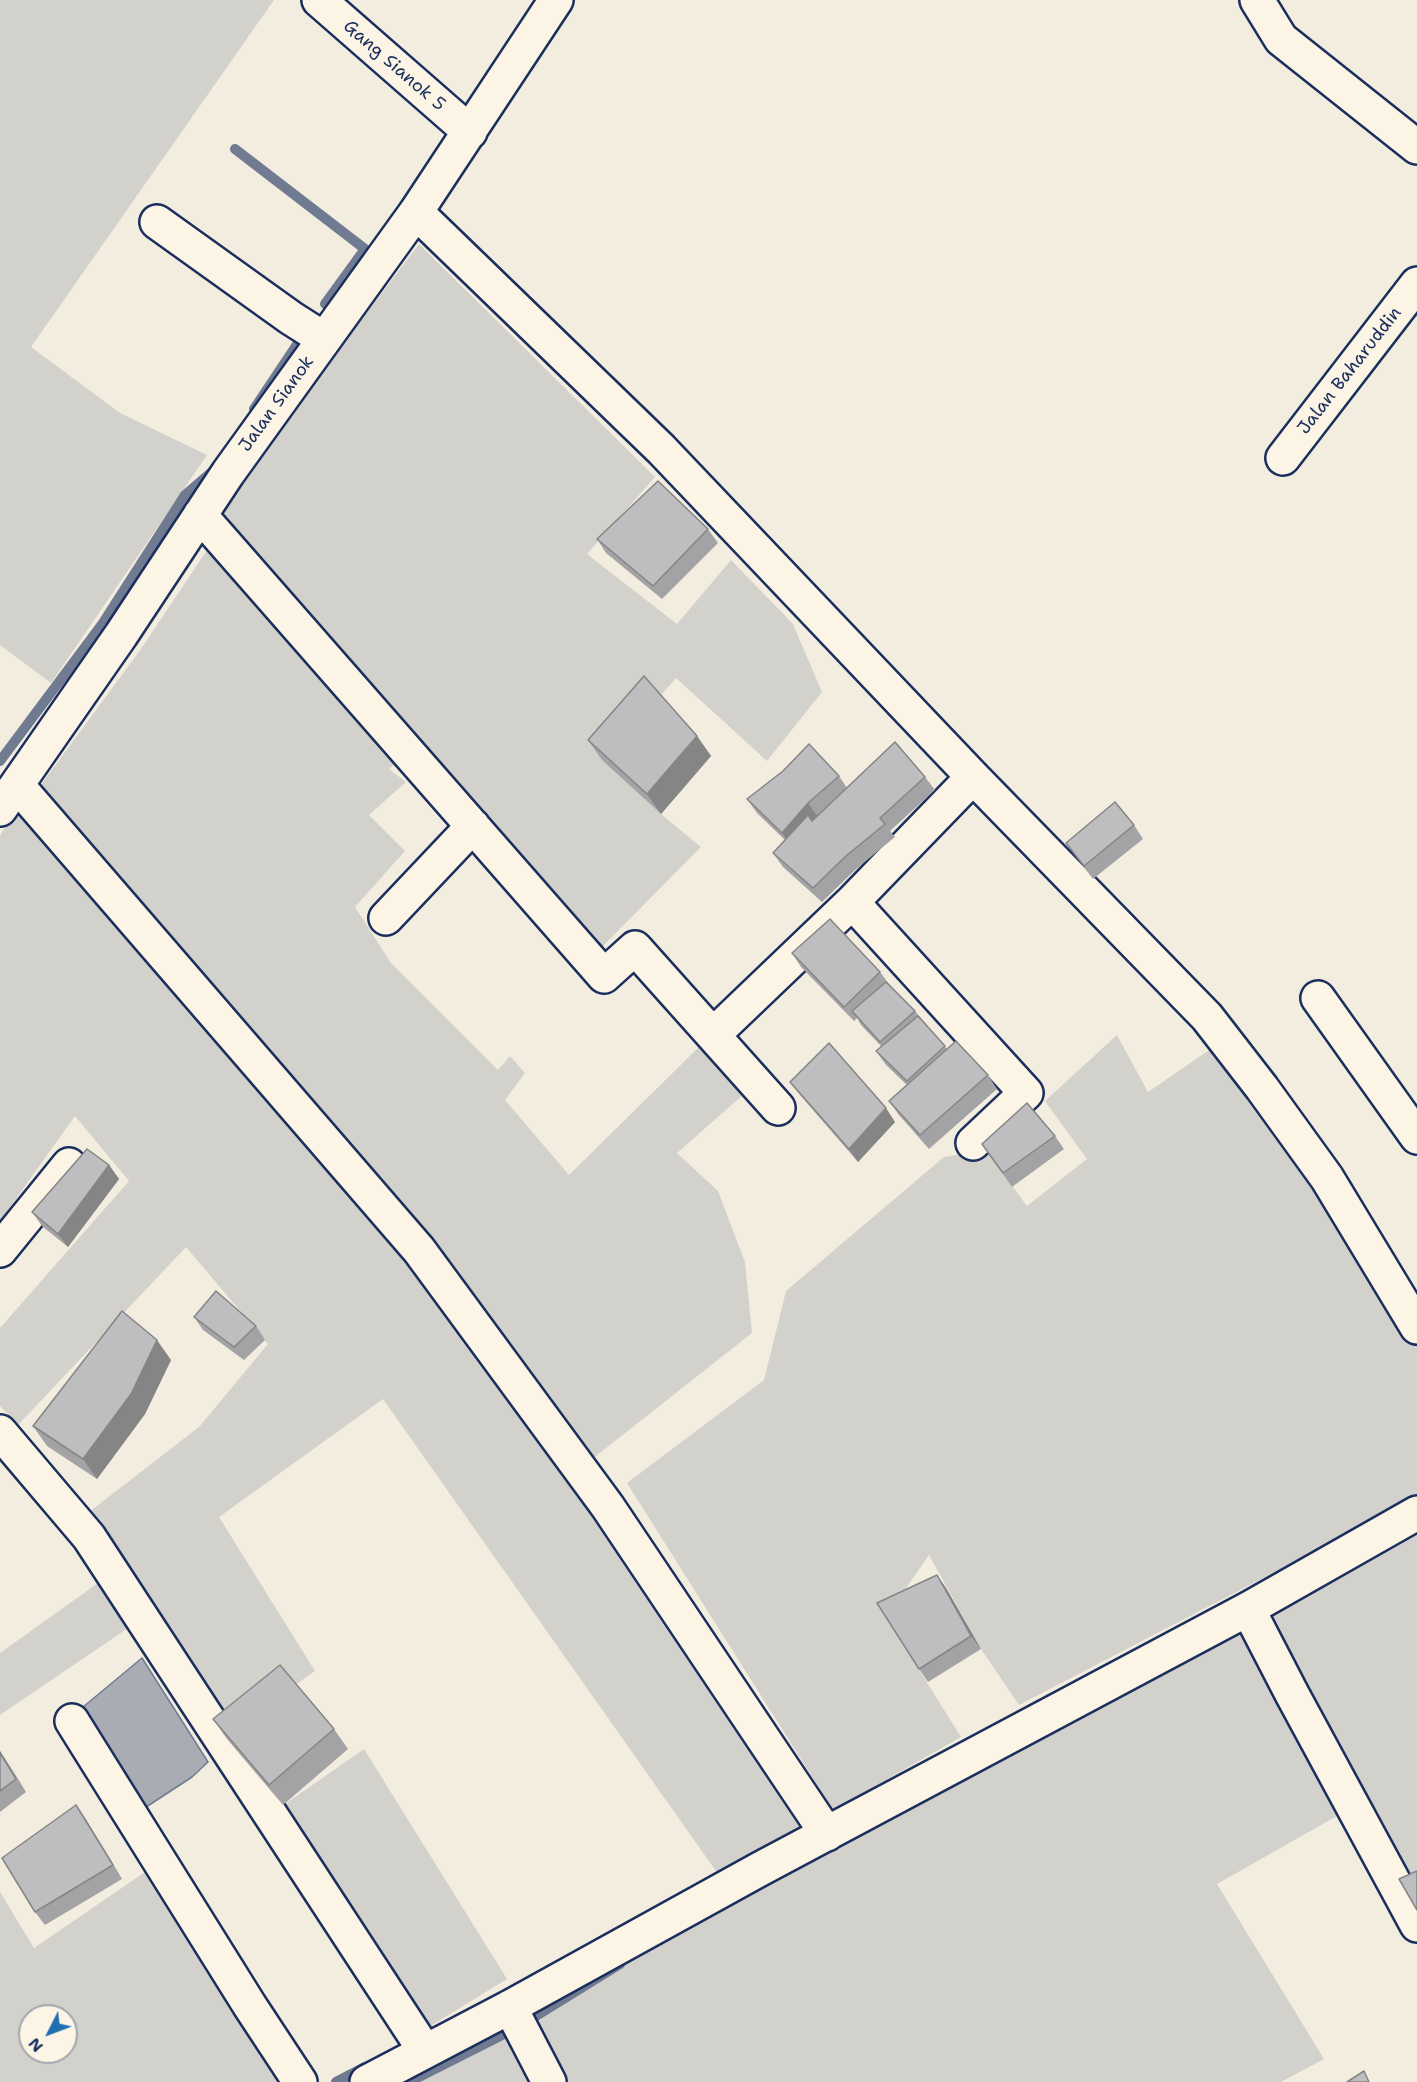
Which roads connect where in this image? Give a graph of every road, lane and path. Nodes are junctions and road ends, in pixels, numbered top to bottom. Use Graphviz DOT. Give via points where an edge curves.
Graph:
graph roads {
  1 [pos="319,0"];
  2 [pos="556,0"];
  3 [pos="1257,0"];
  4 [pos="470,132"];
  5 [pos="1417,147"];
  6 [pos="416,212"];
  7 [pos="157,222"];
  8 [pos="1417,284"];
  9 [pos="324,339"];
  10 [pos="1283,458"];
  11 [pos="200,515"];
  12 [pos="973,777"];
  13 [pos="9,797"];
  14 [pos="473,826"];
  15 [pos="852,902"];
  16 [pos="386,918"];
  17 [pos="1318,998"];
  18 [pos="712,1035"];
  19 [pos="778,1108"];
  20 [pos="1417,1137"];
  21 [pos="973,1143"];
  22 [pos="69,1165"];
  23 [pos="0,1250"];
  24 [pos="1417,1327"];
  25 [pos="0,1432"];
  26 [pos="1417,1513"];
  27 [pos="1248,1609"];
  28 [pos="72,1721"];
  29 [pos="827,1834"];
  30 [pos="1417,1925"];
  31 [pos="510,2007"];
  32 [pos="425,2051"];
  33 [pos="300,2082"];
  34 [pos="367,2082"];
  35 [pos="549,2082"];
  1 -- 4 [label="street, Gang Sianok 5"];
  2 -- 4 [label="street, Jalan Sianok"];
  3 -- 5 [label="street" via="1281,39"];
  4 -- 6 [label="street, Jalan Sianok"];
  6 -- 9 [label="street, Jalan Sianok"];
  6 -- 12 [label="street" via="661,449"];
  7 -- 9 [label="street"];
  8 -- 10 [label="street, Jalan Baharuddin"];
  9 -- 11 [label="street, Jalan Sianok"];
  11 -- 13 [label="street, Jalan Sianok"];
  11 -- 14 [label="street"];
  12 -- 15 [label="street"];
  12 -- 24 [label="street" via="1207,1017 1327,1178"];
  13 -- 29 [label="street" via="419,1250 608,1507"];
  14 -- 16 [label="street"];
  14 -- 18 [label="street" via="604,976 634,948"];
  15 -- 18 [label="street"];
  15 -- 21 [label="street" via="1026,1093"];
  17 -- 20 [label="street"];
  18 -- 19 [label="street"];
  22 -- 23 [label="street"];
  25 -- 32 [label="street" via="89,1537"];
  26 -- 27 [label="street"];
  27 -- 29 [label="street"];
  27 -- 30 [label="street"];
  28 -- 33 [label="street"];
  29 -- 31 [label="street"];
  31 -- 32 [label="street"];
  31 -- 35 [label="street"];
  32 -- 34 [label="street"];
}
